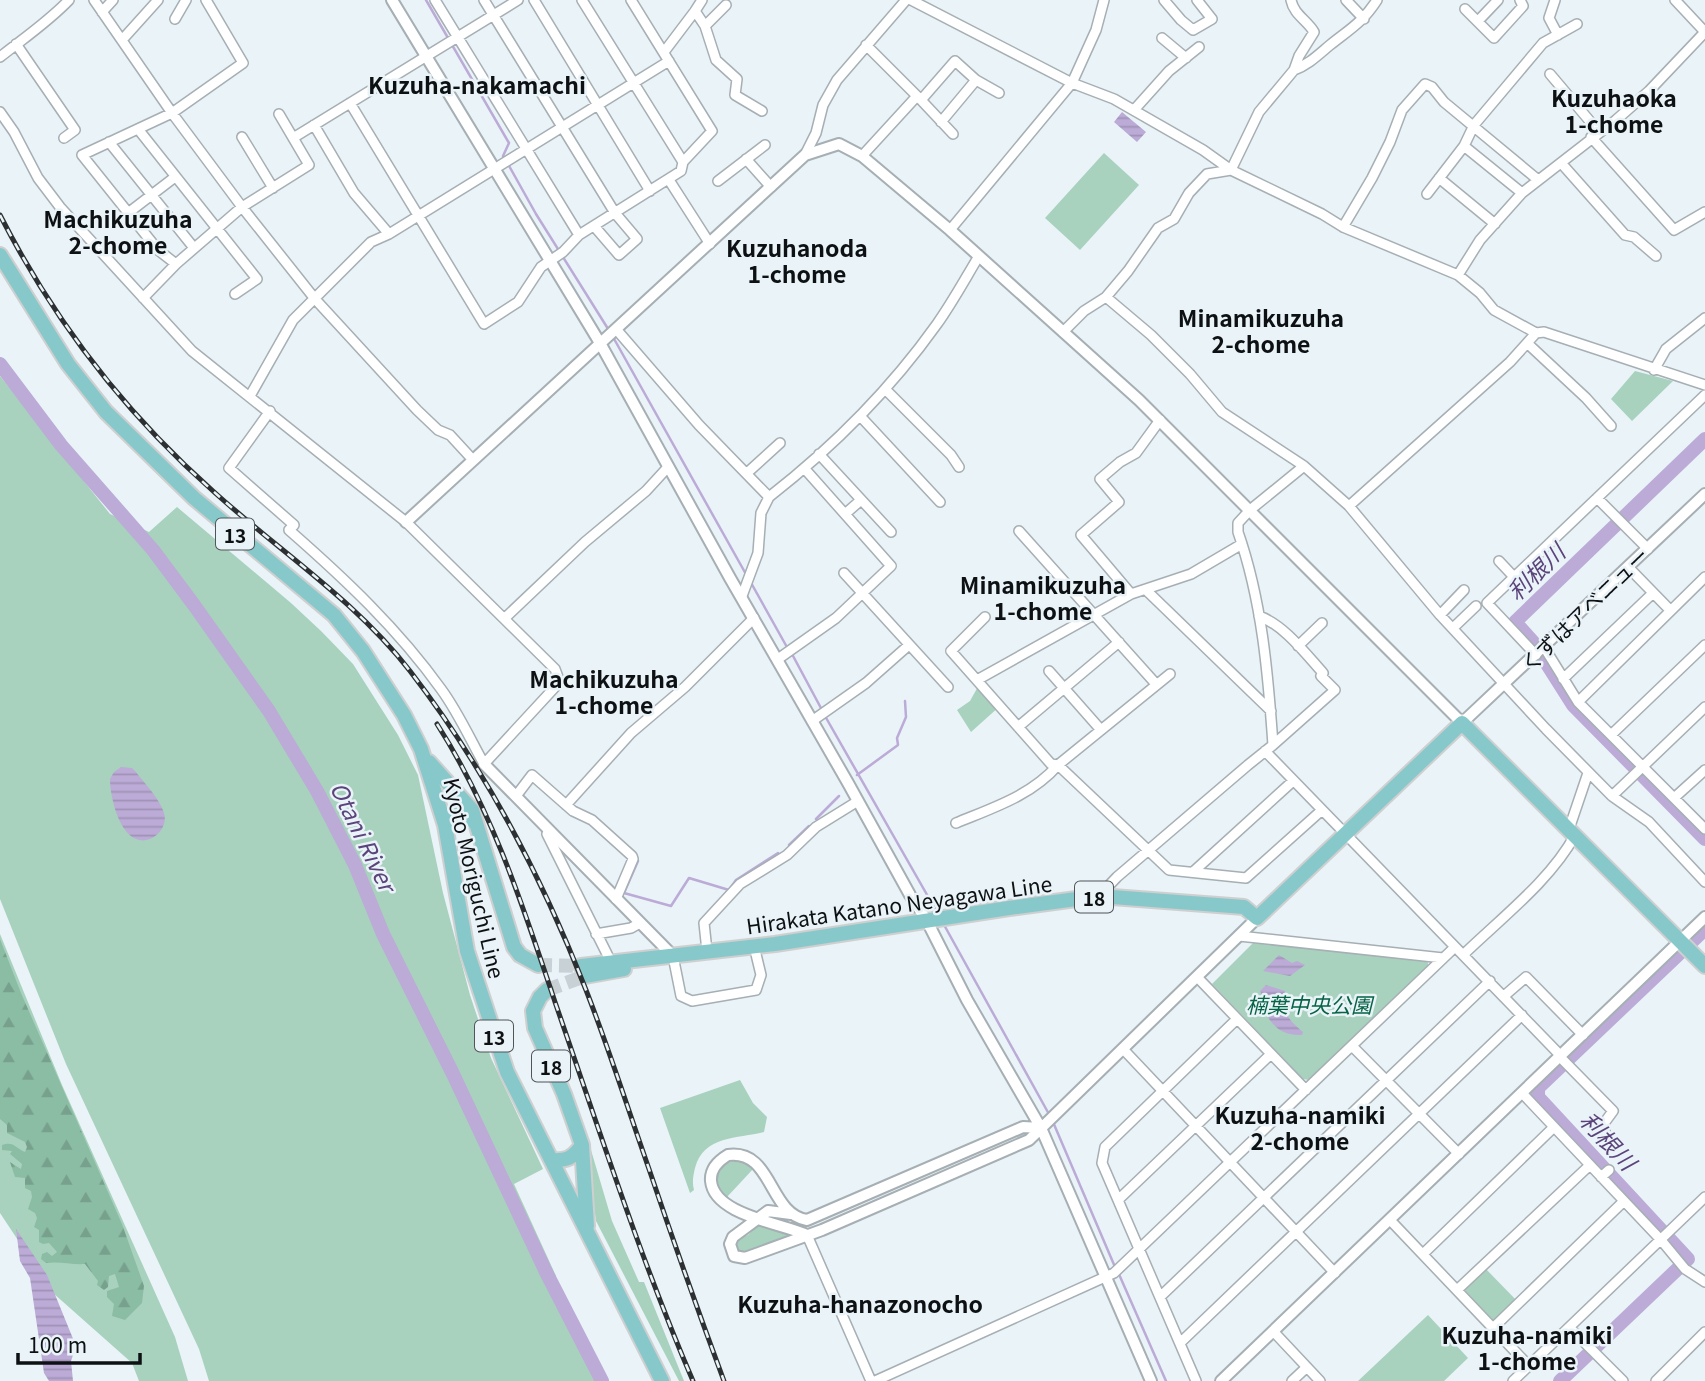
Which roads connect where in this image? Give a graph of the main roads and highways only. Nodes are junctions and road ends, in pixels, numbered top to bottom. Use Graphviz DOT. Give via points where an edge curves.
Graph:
graph roads {
  1 [pos="0,255"];
  2 [pos="421,749"];
  3 [pos="477,824"];
  4 [pos="445,825"];
  5 [pos="673,956"];
  6 [pos="538,965"];
  7 [pos="1705,966"];
  8 [pos="547,990"];
  9 [pos="582,1145"];
  10 [pos="551,1160"];
  11 [pos="587,1231"];
  12 [pos="662,1381"];
  1 -- 2 [label="main road, Kyoto Moriguchi Line / 13" via="68,364 106,412 194,498 334,615 363,651"];
  2 -- 3 [label="main road" via="472,810"];
  2 -- 4 [label="main road, Kyoto Moriguchi Line / 13"];
  3 -- 4 [label="main road" via="457,815"];
  3 -- 6 [label="main road" via="514,947"];
  4 -- 10 [label="main road, Kyoto Moriguchi Line / 13" via="467,951 507,1072"];
  5 -- 5 [label="main road, Hirakata Katano Neyagawa Line / 18" via="618,971 583,971 611,962"];
  5 -- 7 [label="main road, Hirakata Katano Neyagawa Line / 18" via="1099,896 1244,907 1257,918 1462,723"];
  8 -- 9 [label="main road, 18" via="533,1012 535,1028"];
  9 -- 10 [label="main road" via="573,1157"];
  9 -- 11 [label="main road, 18"];
  10 -- 11 [label="main road, Kyoto Moriguchi Line / 13"];
  11 -- 12 [label="main road, Kyoto Moriguchi Line / 13"];
}
